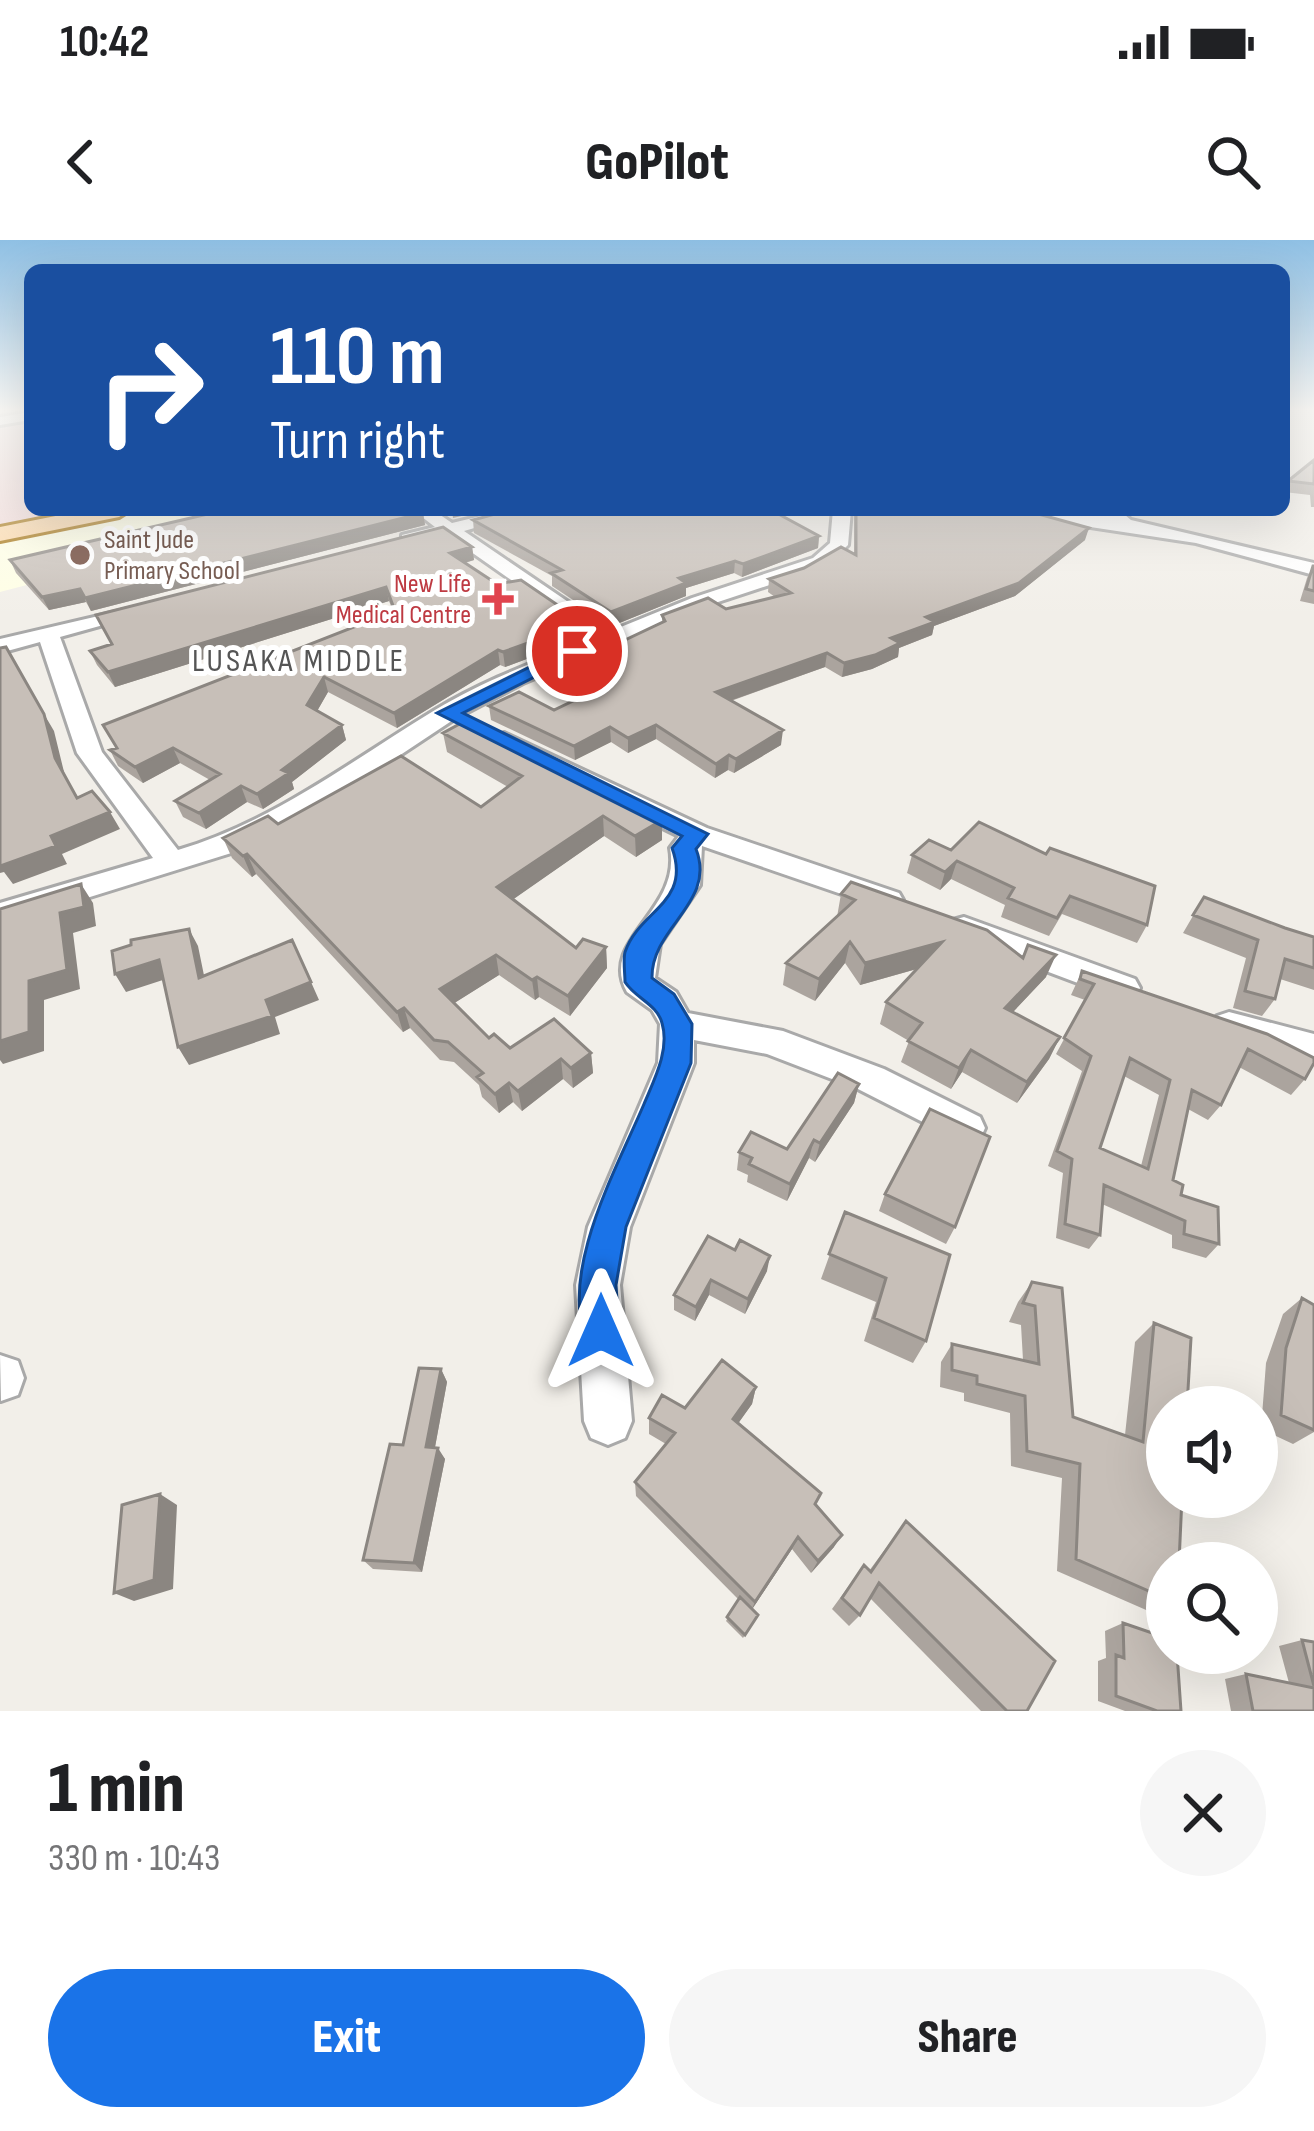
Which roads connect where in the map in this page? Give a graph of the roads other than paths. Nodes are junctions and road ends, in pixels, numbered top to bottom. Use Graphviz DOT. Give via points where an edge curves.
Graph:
graph roads {
  1 [pos="89,516"];
  2 [pos="431,516"];
  3 [pos="503,516"];
  4 [pos="841,516"];
  5 [pos="1060,516"];
  6 [pos="1116,516"];
  7 [pos="1125,524"];
  8 [pos="449,529"];
  9 [pos="0,534"];
  10 [pos="389,544"];
  11 [pos="1314,569"];
  12 [pos="172,600"];
  13 [pos="50,636"];
  14 [pos="608,638"];
  15 [pos="0,646"];
  16 [pos="447,713"];
  17 [pos="697,834"];
  18 [pos="171,862"];
  19 [pos="0,914"];
  20 [pos="1156,1000"];
  21 [pos="1194,1013"];
  22 [pos="677,1024"];
  23 [pos="1314,1048"];
  24 [pos="975,1133"];
  25 [pos="608,1421"];
  1 -- 9 [label="main road"];
  2 -- 8 [label="street"];
  3 -- 8 [label="street"];
  4 -- 14 [label="street" via="839,544 820,562"];
  5 -- 7 [label="street"];
  6 -- 7 [label="street"];
  7 -- 11 [label="street"];
  8 -- 10 [label="street"];
  8 -- 14 [label="street"];
  12 -- 13 [label="street"];
  13 -- 15 [label="street"];
  13 -- 18 [label="street" via="90,753"];
  14 -- 16 [label="street"];
  16 -- 17 [label="street"];
  16 -- 18 [label="street" via="285,816"];
  17 -- 20 [label="street"];
  17 -- 22 [label="street" via="684,848 688,887 652,929 636,967 639,982"];
  18 -- 19 [label="street"];
  21 -- 23 [label="street"];
  22 -- 24 [label="street" via="771,1041 871,1079"];
  22 -- 25 [label="street" via="676,1063 626,1175 598,1285"];
}
